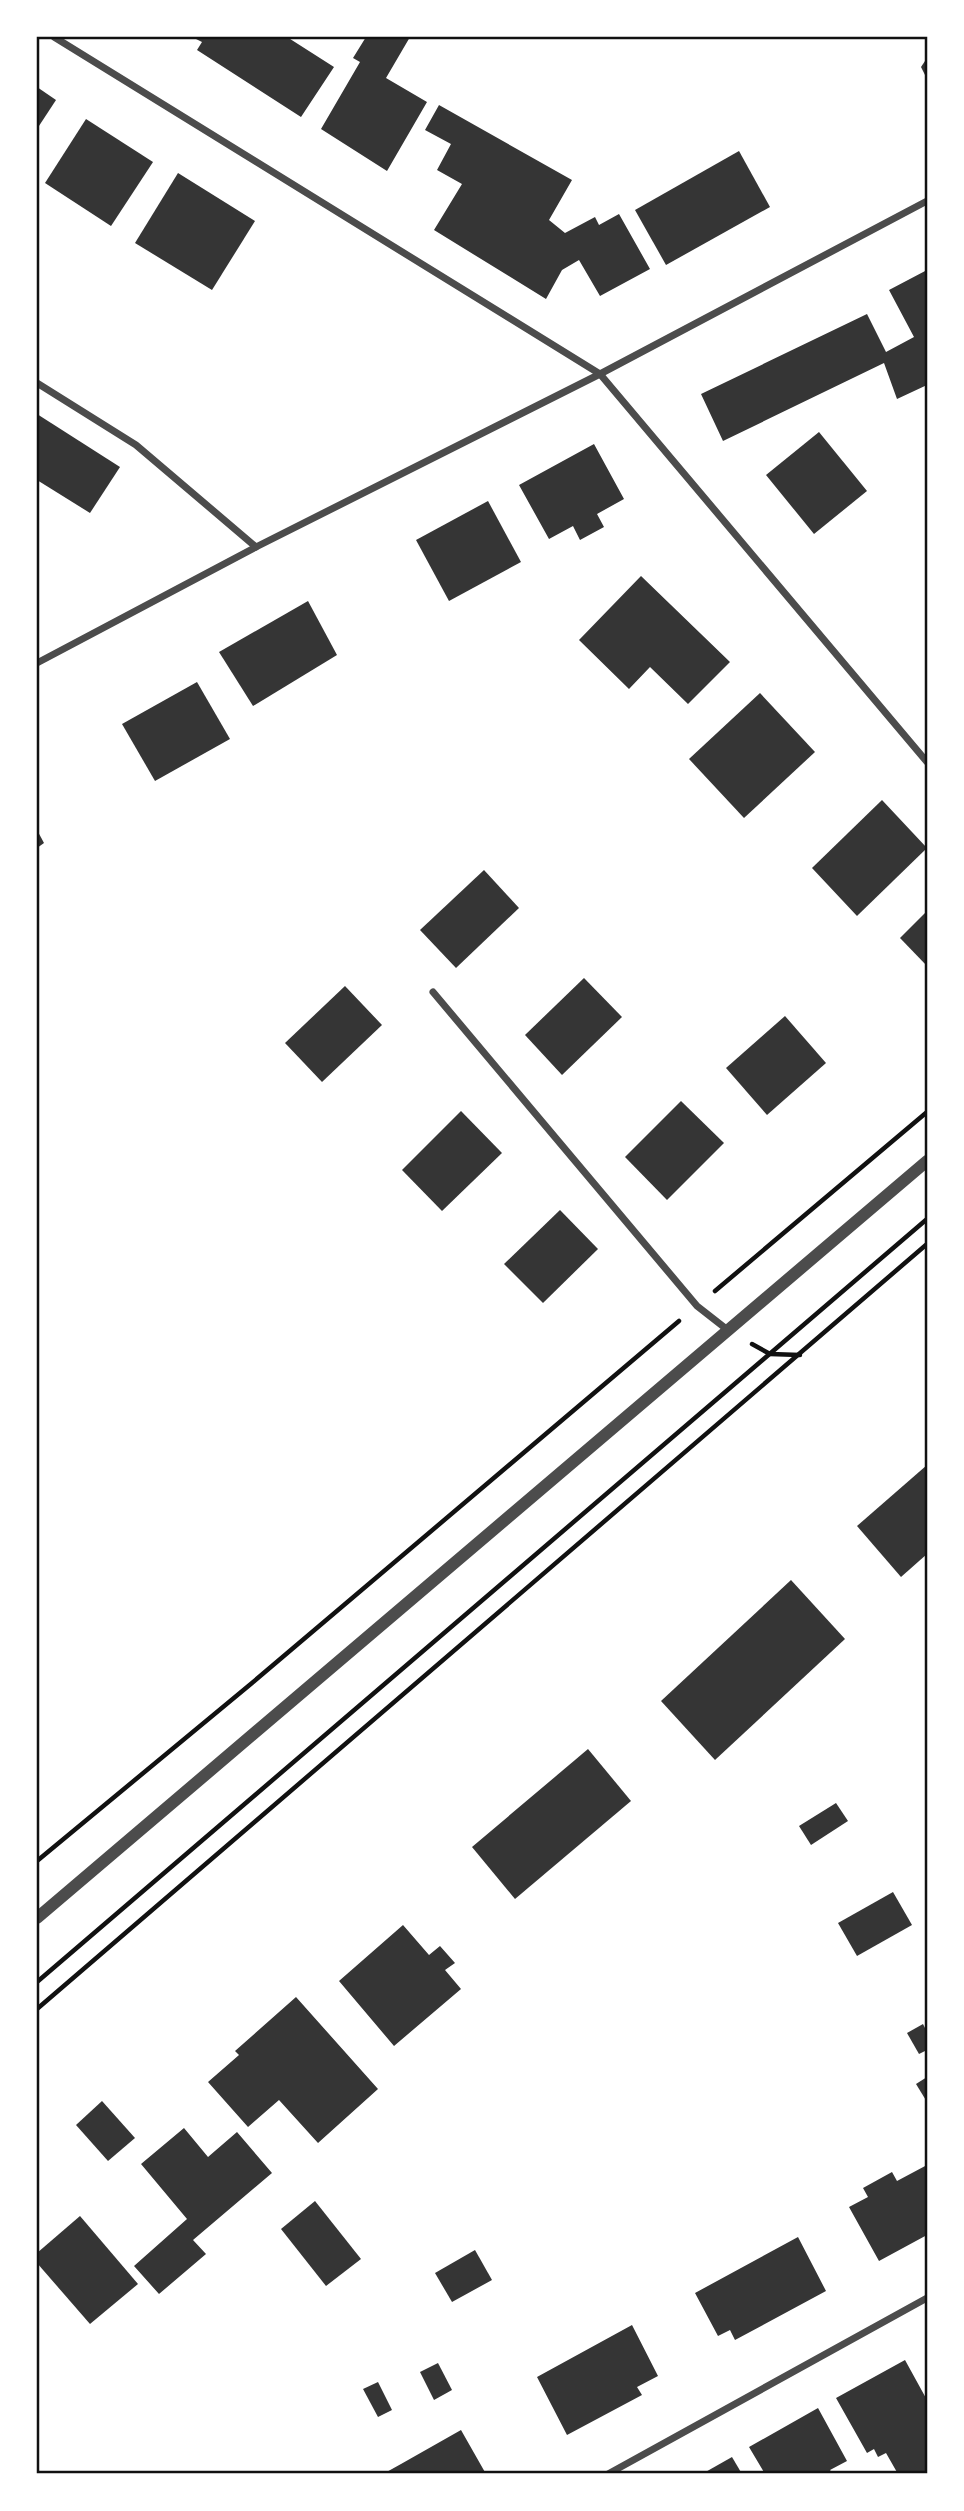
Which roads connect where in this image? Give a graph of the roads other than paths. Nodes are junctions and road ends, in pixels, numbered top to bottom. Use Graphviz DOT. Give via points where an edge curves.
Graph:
graph roads {
  1 [pos="54,37"];
  2 [pos="927,201"];
  3 [pos="600,374"];
  4 [pos="37,383"];
  5 [pos="256,547"];
  6 [pos="37,663"];
  7 [pos="927,762"];
  8 [pos="433,992"];
  9 [pos="927,1161"];
  10 [pos="729,1331"];
  11 [pos="37,1918"];
  12 [pos="927,2298"];
  13 [pos="608,2474"];
  1 -- 3 [label="street"];
  2 -- 3 [label="street"];
  3 -- 5 [label="street"];
  3 -- 7 [label="street"];
  4 -- 5 [label="street" via="136,445"];
  5 -- 6 [label="street"];
  8 -- 10 [label="street" via="697,1306"];
  9 -- 10 [label="street"];
  10 -- 11 [label="street"];
  12 -- 13 [label="street"];
}
